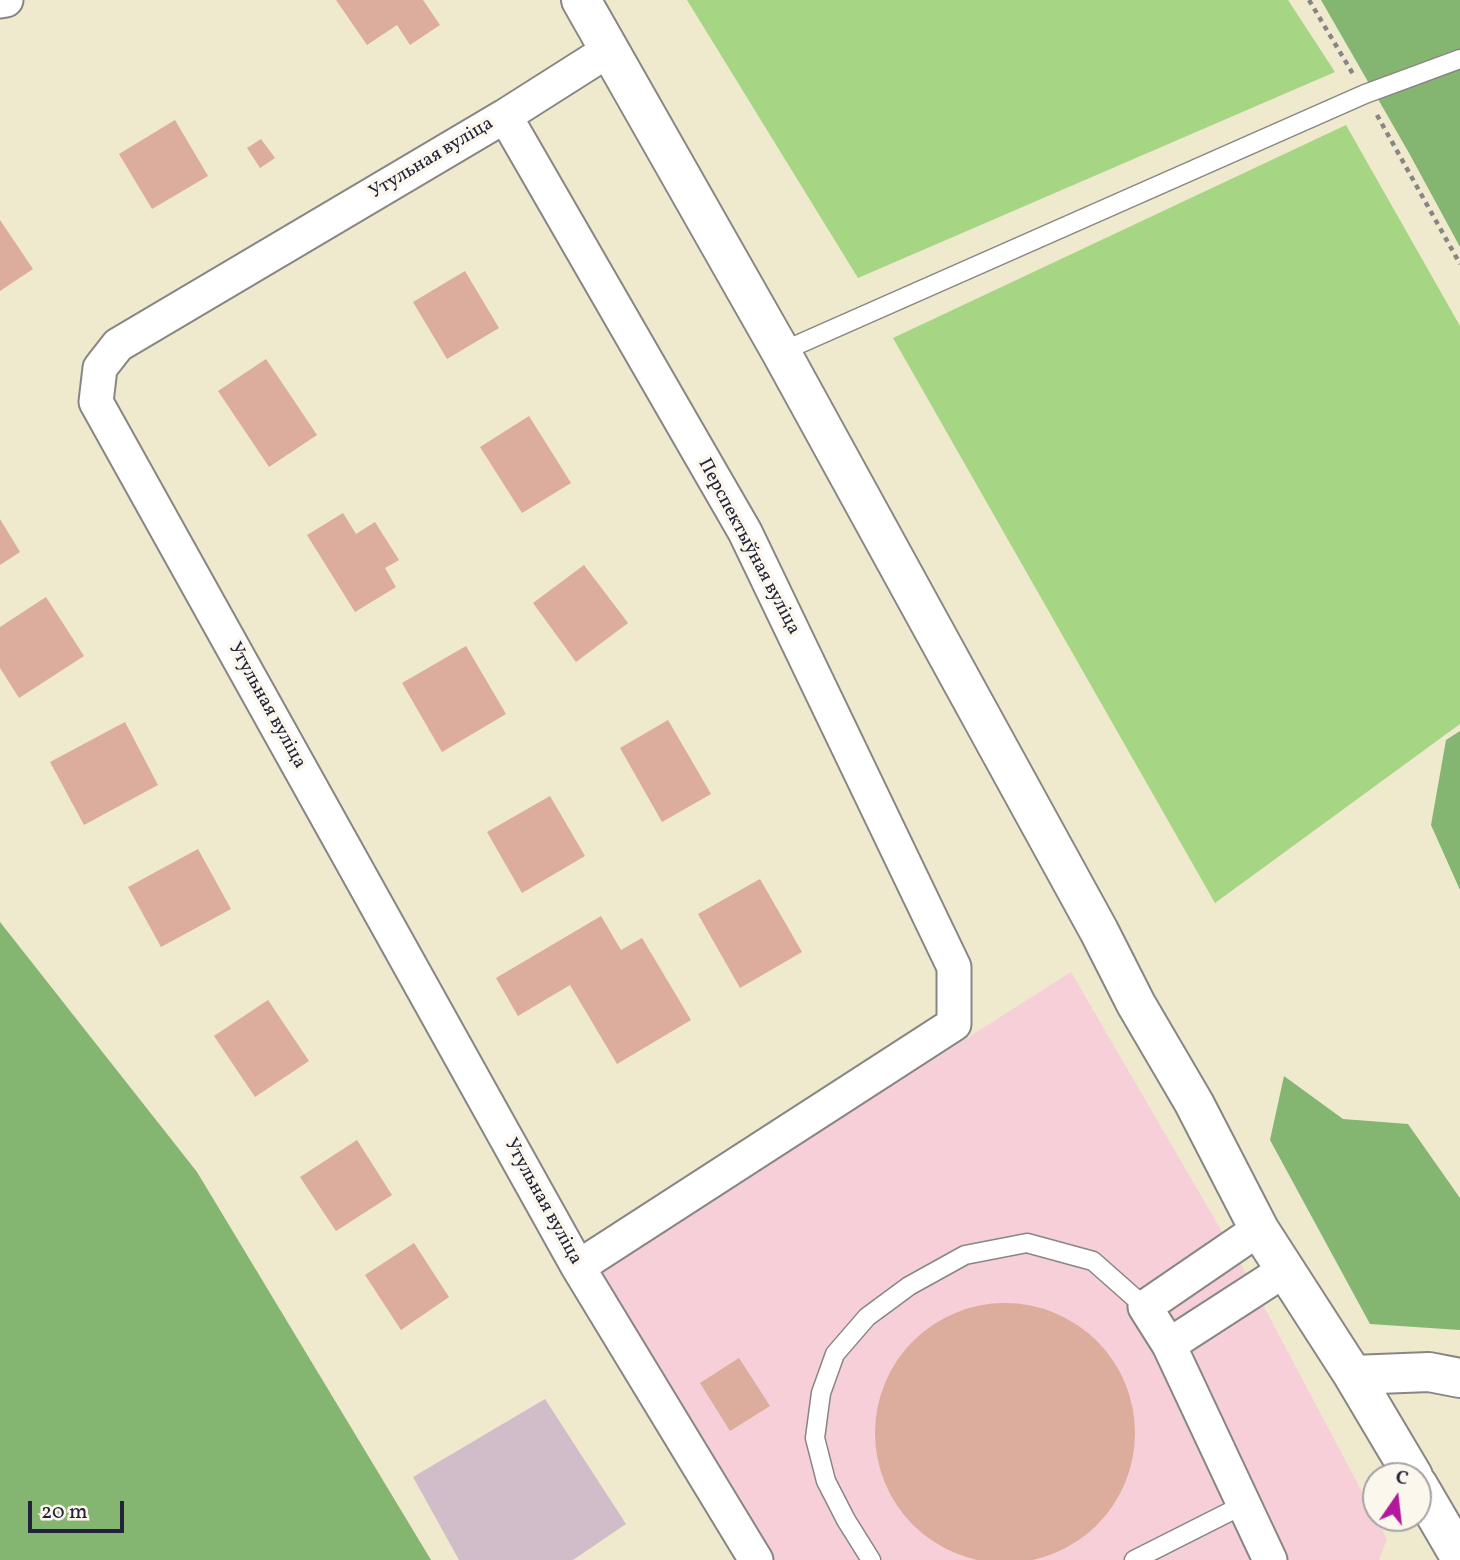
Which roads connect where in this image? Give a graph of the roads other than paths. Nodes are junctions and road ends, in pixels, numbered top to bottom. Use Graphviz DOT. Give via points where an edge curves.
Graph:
graph roads {
  1 [pos="6,0"];
  2 [pos="580,0"];
  3 [pos="0,1"];
  4 [pos="609,50"];
  5 [pos="1460,59"];
  6 [pos="505,116"];
  7 [pos="781,352"];
  8 [pos="1259,1229"];
  9 [pos="578,1267"];
  10 [pos="1285,1270"];
  11 [pos="1145,1307"];
  12 [pos="1170,1345"];
  13 [pos="1353,1375"];
  14 [pos="1460,1378"];
  15 [pos="1405,1462"];
  16 [pos="1245,1504"];
  17 [pos="1432,1509"];
  18 [pos="1460,1557"];
  19 [pos="756,1560"];
  20 [pos="870,1560"];
  21 [pos="1134,1560"];
  22 [pos="1270,1560"];
  1 -- 3 [label="street"];
  2 -- 4 [label="street"];
  4 -- 6 [label="street, Утульная вуліца"];
  4 -- 7 [label="street"];
  5 -- 7 [label="lane" via="1365,94"];
  6 -- 9 [label="street, Перспектыўная вуліца" via="745,532 954,967 954,1024"];
  6 -- 9 [label="street, Утульная вуліца" via="118,345 100,368 96,402"];
  7 -- 8 [label="street"];
  8 -- 10 [label="street"];
  8 -- 11 [label="street"];
  9 -- 19 [label="street, Утульная вуліца"];
  10 -- 12 [label="street"];
  10 -- 13 [label="street"];
  11 -- 12 [label="street"];
  11 -- 20 [label="lane" via="1093,1261 1027,1242 965,1255 909,1286 867,1317 835,1354 821,1393 815,1438 826,1481"];
  12 -- 16 [label="street"];
  13 -- 14 [label="street" via="1429,1372"];
  13 -- 15 [label="street"];
  16 -- 21 [label="lane"];
  16 -- 22 [label="street"];
  17 -- 18 [label="street"];
}
